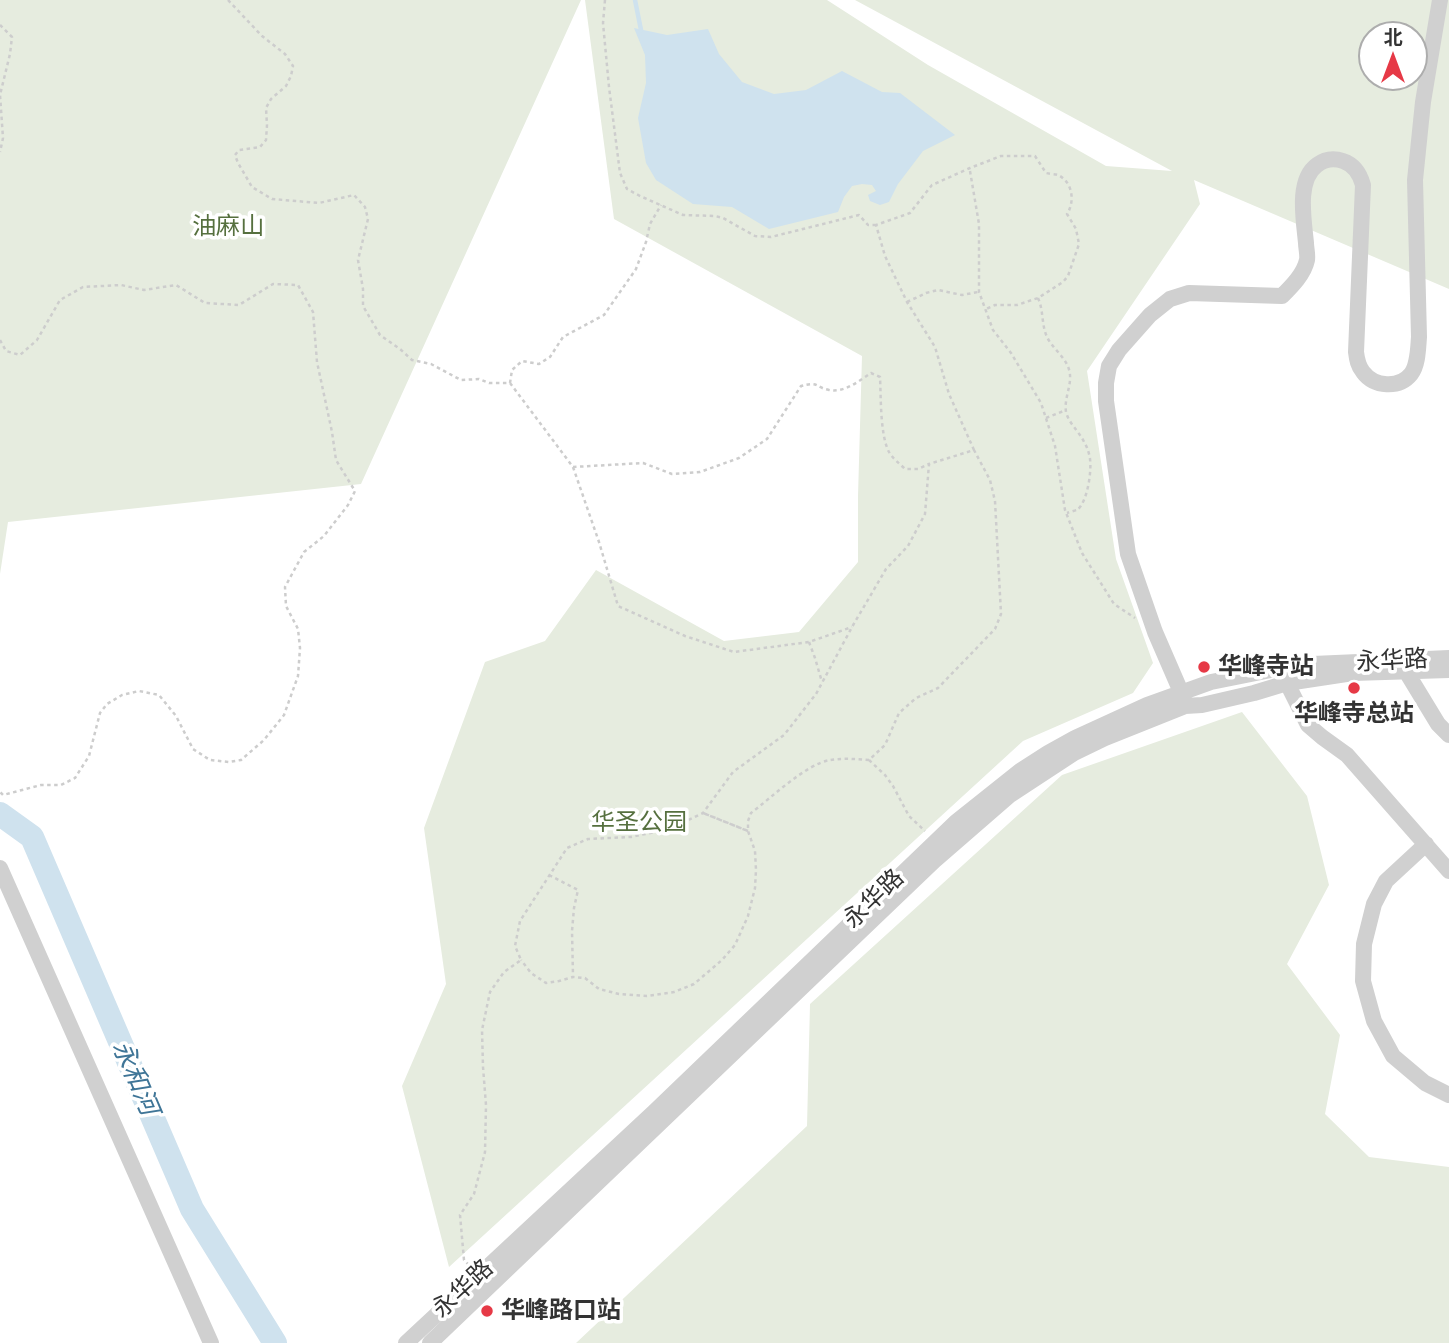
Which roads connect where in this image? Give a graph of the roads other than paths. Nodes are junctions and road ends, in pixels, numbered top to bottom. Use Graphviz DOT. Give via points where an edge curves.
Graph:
graph roads {
  1 [pos="1440,0"];
  2 [pos="1449,658"];
  3 [pos="1449,670"];
  4 [pos="1407,673"];
  5 [pos="1287,683"];
  6 [pos="1183,699"];
  7 [pos="1449,735"];
  8 [pos="1426,844"];
  9 [pos="0,868"];
  10 [pos="1449,871"];
  11 [pos="1449,1094"];
  12 [pos="211,1343"];
  13 [pos="406,1343"];
  14 [pos="430,1343"];
  1 -- 6 [label="street" via="1415,180 1419,337 1413,372 1395,385 1384,384 1365,375 1358,364 1363,185 1355,168 1336,159 1324,160 1307,179 1303,193 1307,259 1282,296 1189,293 1170,299 1150,315 1109,366 1106,401 1128,554"];
  2 -- 6 [label="street, 永华路" via="1301,666 1212,682"];
  3 -- 4 [label="street, 永华路"];
  4 -- 5 [label="street, 永华路" via="1353,673"];
  4 -- 7 [label="street"];
  5 -- 6 [label="street, 永华路" via="1202,705"];
  5 -- 8 [label="street" via="1308,724 1348,755"];
  6 -- 13 [label="street, 永华路" via="1108,722 1048,753 989,795 936,840"];
  6 -- 14 [label="street, 永华路" via="1074,753 1010,795 934,861"];
  8 -- 10 [label="street"];
  8 -- 11 [label="street" via="1386,881 1374,904 1364,944 1363,981 1374,1021 1393,1056 1425,1083"];
  9 -- 12 [label="street"];
}
